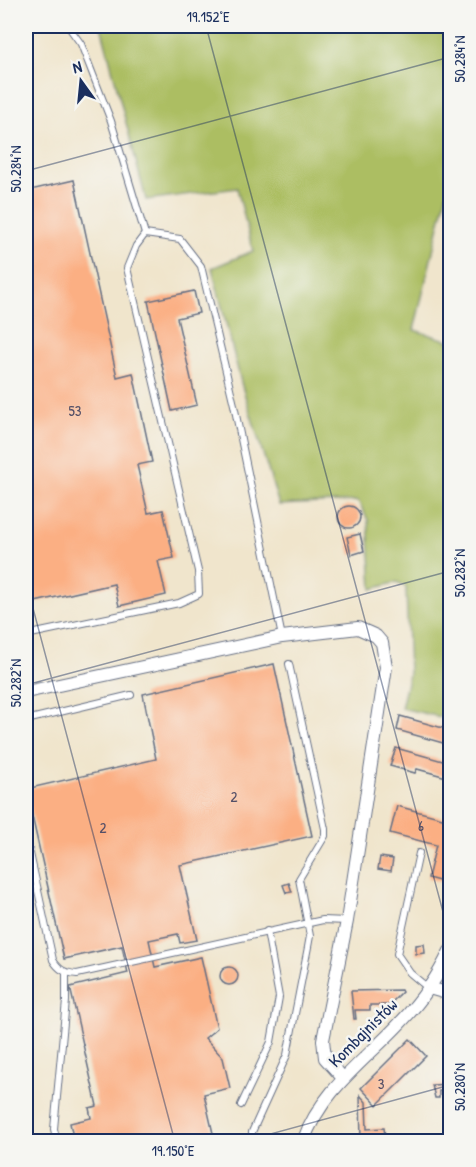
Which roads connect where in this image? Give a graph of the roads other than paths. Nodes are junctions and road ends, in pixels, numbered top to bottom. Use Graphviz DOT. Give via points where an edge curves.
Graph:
graph roads {
  1 [pos="68,26"];
  2 [pos="145,234"];
  3 [pos="26,635"];
  4 [pos="282,638"];
  5 [pos="289,664"];
  6 [pos="26,692"];
  7 [pos="131,695"];
  8 [pos="26,720"];
  9 [pos="26,834"];
  10 [pos="419,853"];
  11 [pos="346,921"];
  12 [pos="308,923"];
  13 [pos="267,931"];
  14 [pos="450,951"];
  15 [pos="66,973"];
  16 [pos="429,988"];
  17 [pos="450,994"];
  18 [pos="343,1078"];
  19 [pos="241,1106"];
  20 [pos="57,1142"];
  21 [pos="252,1142"];
  22 [pos="303,1142"];
  1 -- 2 [label="lane" via="81,44 111,122"];
  2 -- 3 [label="lane" via="127,268 198,571 199,594 178,603"];
  2 -- 4 [label="lane" via="180,239 201,266"];
  4 -- 6 [label="street"];
  4 -- 11 [label="street" via="358,628 376,636 386,654"];
  5 -- 12 [label="lane" via="325,829 319,848 298,879"];
  7 -- 8 [label="lane"];
  9 -- 15 [label="lane" via="53,960"];
  10 -- 16 [label="lane" via="397,954 410,973"];
  11 -- 12 [label="lane"];
  11 -- 18 [label="street" via="323,1048 325,1058"];
  12 -- 13 [label="lane"];
  12 -- 21 [label="lane" via="310,936 287,1055 252,1132"];
  13 -- 15 [label="lane" via="77,974"];
  13 -- 19 [label="lane" via="279,997 271,1042"];
  14 -- 16 [label="street, Kombajnistów"];
  15 -- 20 [label="lane" via="54,1129"];
  16 -- 17 [label="street"];
  16 -- 18 [label="street, Kombajnistów" via="400,1024"];
  18 -- 22 [label="street, Kombajnistów" via="327,1096"];
}
